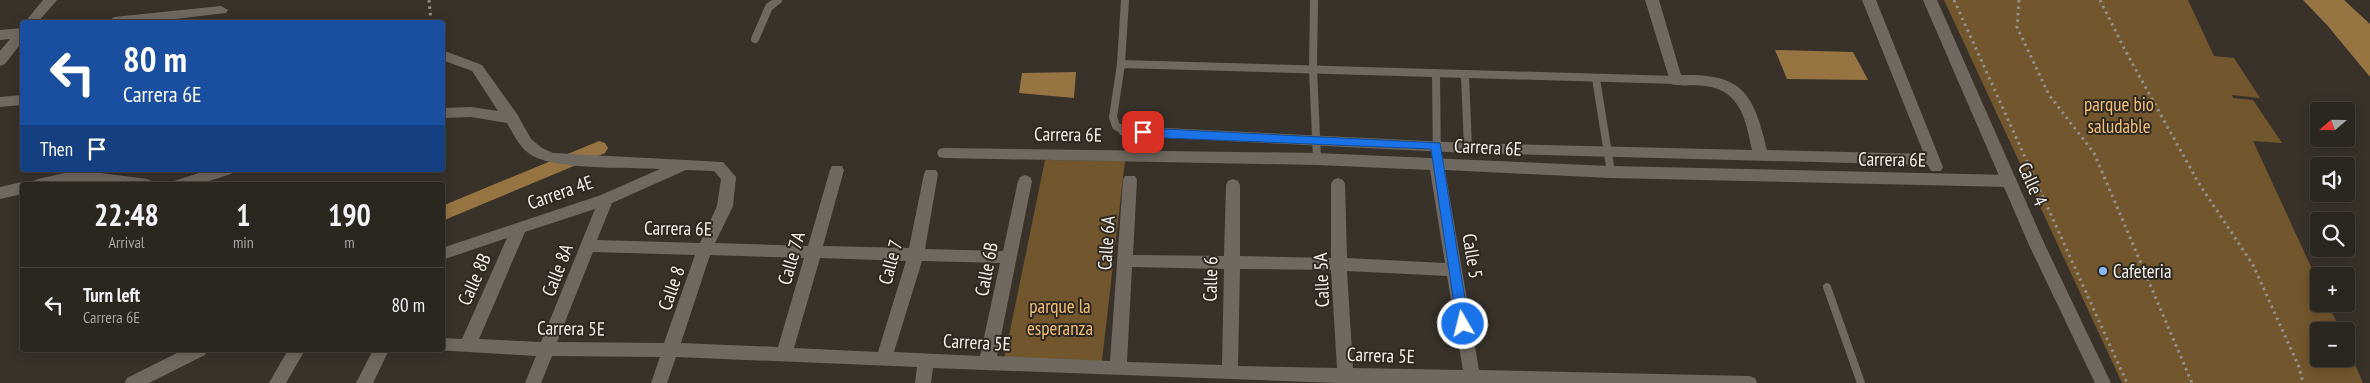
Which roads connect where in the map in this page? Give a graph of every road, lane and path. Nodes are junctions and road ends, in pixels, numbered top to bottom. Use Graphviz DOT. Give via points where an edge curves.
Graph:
graph roads {
  1 [pos="50,0"];
  2 [pos="429,0"];
  3 [pos="778,0"];
  4 [pos="1125,0"];
  5 [pos="1314,0"];
  6 [pos="1652,0"];
  7 [pos="1870,0"];
  8 [pos="1930,0"];
  9 [pos="1954,0"];
  10 [pos="2019,0"];
  11 [pos="2100,0"];
  12 [pos="224,5"];
  13 [pos="33,20"];
  14 [pos="127,20"];
  15 [pos="214,20"];
  16 [pos="431,20"];
  17 [pos="20,33"];
  18 [pos="0,35"];
  19 [pos="20,36"];
  20 [pos="755,39"];
  21 [pos="445,56"];
  22 [pos="0,61"];
  23 [pos="1121,64"];
  24 [pos="1313,68"];
  25 [pos="1436,75"];
  26 [pos="1465,76"];
  27 [pos="1596,79"];
  28 [pos="1676,80"];
  29 [pos="20,100"];
  30 [pos="0,102"];
  31 [pos="445,113"];
  32 [pos="512,118"];
  33 [pos="1125,131"];
  34 [pos="1197,136"];
  35 [pos="1258,139"];
  36 [pos="1316,141"];
  37 [pos="1436,146"];
  38 [pos="1468,148"];
  39 [pos="1606,151"];
  40 [pos="944,153"];
  41 [pos="1738,154"];
  42 [pos="1761,155"];
  43 [pos="1196,156"];
  44 [pos="1257,157"];
  45 [pos="1836,157"];
  46 [pos="1317,159"];
  47 [pos="1933,160"];
  48 [pos="690,163"];
  49 [pos="1437,164"];
  50 [pos="1472,167"];
  51 [pos="837,170"];
  52 [pos="220,172"];
  53 [pos="1611,172"];
  54 [pos="931,174"];
  55 [pos="1743,176"];
  56 [pos="1842,178"];
  57 [pos="1130,180"];
  58 [pos="1940,180"];
  59 [pos="1025,181"];
  60 [pos="51,182"];
  61 [pos="124,182"];
  62 [pos="188,182"];
  63 [pos="2010,182"];
  64 [pos="1338,184"];
  65 [pos="1233,185"];
  66 [pos="20,188"];
  67 [pos="0,193"];
  68 [pos="606,199"];
  69 [pos="519,229"];
  70 [pos="587,246"];
  71 [pos="705,248"];
  72 [pos="814,251"];
  73 [pos="445,253"];
  74 [pos="916,254"];
  75 [pos="1008,257"];
  76 [pos="1124,261"];
  77 [pos="1231,264"];
  78 [pos="1339,264"];
  79 [pos="1455,270"];
  80 [pos="1827,287"];
  81 [pos="445,345"];
  82 [pos="468,345"];
  83 [pos="548,349"];
  84 [pos="671,350"];
  85 [pos="195,352"];
  86 [pos="296,352"];
  87 [pos="380,352"];
  88 [pos="784,356"];
  89 [pos="884,359"];
  90 [pos="926,360"];
  91 [pos="987,364"];
  92 [pos="1118,369"];
  93 [pos="1230,372"];
  94 [pos="1200,377"];
  95 [pos="1346,379"];
  96 [pos="1472,381"];
  97 [pos="1509,381"];
  98 [pos="1570,381"];
  99 [pos="1659,382"];
  100 [pos="133,383"];
  101 [pos="277,383"];
  102 [pos="364,383"];
  103 [pos="533,383"];
  104 [pos="660,383"];
  105 [pos="923,383"];
  106 [pos="1749,383"];
  107 [pos="1861,383"];
  108 [pos="2103,383"];
  109 [pos="2127,383"];
  110 [pos="2192,383"];
  111 [pos="2303,383"];
  1 -- 13 [label="street"];
  2 -- 16 [label="path"];
  3 -- 20 [label="lane" via="769,7"];
  4 -- 23 [label="lane"];
  5 -- 24 [label="lane"];
  6 -- 28 [label="street"];
  7 -- 47 [label="street"];
  8 -- 63 [label="street, Calle 4"];
  9 -- 109 [label="path"];
  10 -- 110 [label="path" via="2017,27 2049,94 2094,154"];
  11 -- 111 [label="path" via="2198,182 2253,264"];
  12 -- 14 [label="street"];
  12 -- 15 [label="street"];
  17 -- 18 [label="street"];
  19 -- 22 [label="street"];
  21 -- 32 [label="street" via="477,68"];
  23 -- 24 [label="lane"];
  23 -- 33 [label="lane" via="1113,117 1116,126"];
  24 -- 25 [label="lane"];
  24 -- 36 [label="lane"];
  25 -- 26 [label="lane"];
  25 -- 37 [label="lane"];
  26 -- 27 [label="lane"];
  26 -- 38 [label="lane"];
  27 -- 28 [label="lane"];
  27 -- 39 [label="lane"];
  28 -- 42 [label="street" via="1700,79 1728,86 1747,105"];
  29 -- 30 [label="street"];
  31 -- 32 [label="street" via="471,112"];
  32 -- 48 [label="street" via="526,143 552,158"];
  33 -- 34 [label="street, Carrera 6E"];
  34 -- 35 [label="street, Carrera 6E"];
  34 -- 43 [label="street"];
  35 -- 36 [label="street, Carrera 6E"];
  35 -- 44 [label="street"];
  36 -- 37 [label="street, Carrera 6E"];
  36 -- 46 [label="lane"];
  37 -- 38 [label="street, Carrera 6E"];
  37 -- 49 [label="lane"];
  38 -- 39 [label="street, Carrera 6E"];
  38 -- 50 [label="street"];
  39 -- 41 [label="street, Carrera 6E"];
  39 -- 53 [label="lane"];
  40 -- 43 [label="street, Carrera 6E"];
  41 -- 42 [label="street, Carrera 6E"];
  41 -- 55 [label="street"];
  42 -- 45 [label="street, Carrera 6E"];
  43 -- 44 [label="street, Carrera 6E"];
  44 -- 46 [label="street, Carrera 6E"];
  45 -- 47 [label="street, Carrera 6E"];
  45 -- 56 [label="street"];
  46 -- 49 [label="street, Carrera 6E"];
  47 -- 58 [label="street"];
  48 -- 68 [label="street, Carrera 4E"];
  48 -- 71 [label="street, Calle 8" via="718,166 729,177 726,206"];
  49 -- 50 [label="street, Carrera 6E"];
  49 -- 79 [label="street, Calle 5"];
  50 -- 53 [label="street, Carrera 6E"];
  51 -- 72 [label="street, Calle 7A"];
  52 -- 62 [label="street"];
  53 -- 55 [label="street, Carrera 6E"];
  54 -- 74 [label="street, Calle 7"];
  55 -- 56 [label="street, Carrera 6E"];
  56 -- 58 [label="street, Carrera 6E"];
  57 -- 76 [label="street, Calle 6A"];
  58 -- 63 [label="street, Carrera 6E"];
  59 -- 75 [label="street, Calle 6B"];
  60 -- 61 [label="street" via="78,176"];
  63 -- 108 [label="street, Calle 4"];
  64 -- 78 [label="street, Calle 5A"];
  65 -- 77 [label="street, Calle 6"];
  66 -- 67 [label="street"];
  68 -- 69 [label="street, Carrera 4E"];
  68 -- 70 [label="street, Calle 8A"];
  69 -- 73 [label="street, Carrera 4E"];
  69 -- 82 [label="street, Calle 8B"];
  70 -- 71 [label="street, Carrera 6E"];
  70 -- 83 [label="street, Calle 8A"];
  71 -- 72 [label="street, Carrera 6E"];
  71 -- 84 [label="street, Calle 8"];
  72 -- 74 [label="street, Carrera 6E"];
  72 -- 88 [label="street, Calle 7A"];
  74 -- 75 [label="street, Carrera 6E"];
  74 -- 89 [label="street, Calle 7"];
  75 -- 91 [label="street, Calle 6B"];
  76 -- 77 [label="street"];
  76 -- 92 [label="street, Calle 6A"];
  77 -- 78 [label="street"];
  77 -- 93 [label="street, Calle 6"];
  78 -- 79 [label="street"];
  78 -- 95 [label="street, Calle 5A"];
  79 -- 96 [label="street, Calle 5"];
  80 -- 107 [label="lane"];
  81 -- 82 [label="street, Carrera 5E"];
  82 -- 83 [label="street, Carrera 5E"];
  83 -- 84 [label="street, Carrera 5E"];
  83 -- 103 [label="street, Calle 8A"];
  84 -- 88 [label="street, Carrera 5E"];
  84 -- 104 [label="street, Calle 8"];
  85 -- 100 [label="street"];
  86 -- 101 [label="street"];
  87 -- 102 [label="street"];
  88 -- 89 [label="street, Carrera 5E"];
  89 -- 90 [label="street, Carrera 5E"];
  90 -- 91 [label="street, Carrera 5E"];
  90 -- 105 [label="street"];
  91 -- 92 [label="street, Carrera 5E"];
  92 -- 94 [label="street, Carrera 5E"];
  93 -- 94 [label="street, Carrera 5E"];
  93 -- 95 [label="street, Carrera 5E"];
  95 -- 96 [label="street, Carrera 5E"];
  96 -- 97 [label="street, Carrera 5E"];
  97 -- 98 [label="street, Carrera 5E"];
  98 -- 99 [label="street, Carrera 5E"];
  99 -- 106 [label="street, Carrera 5E"];
}
